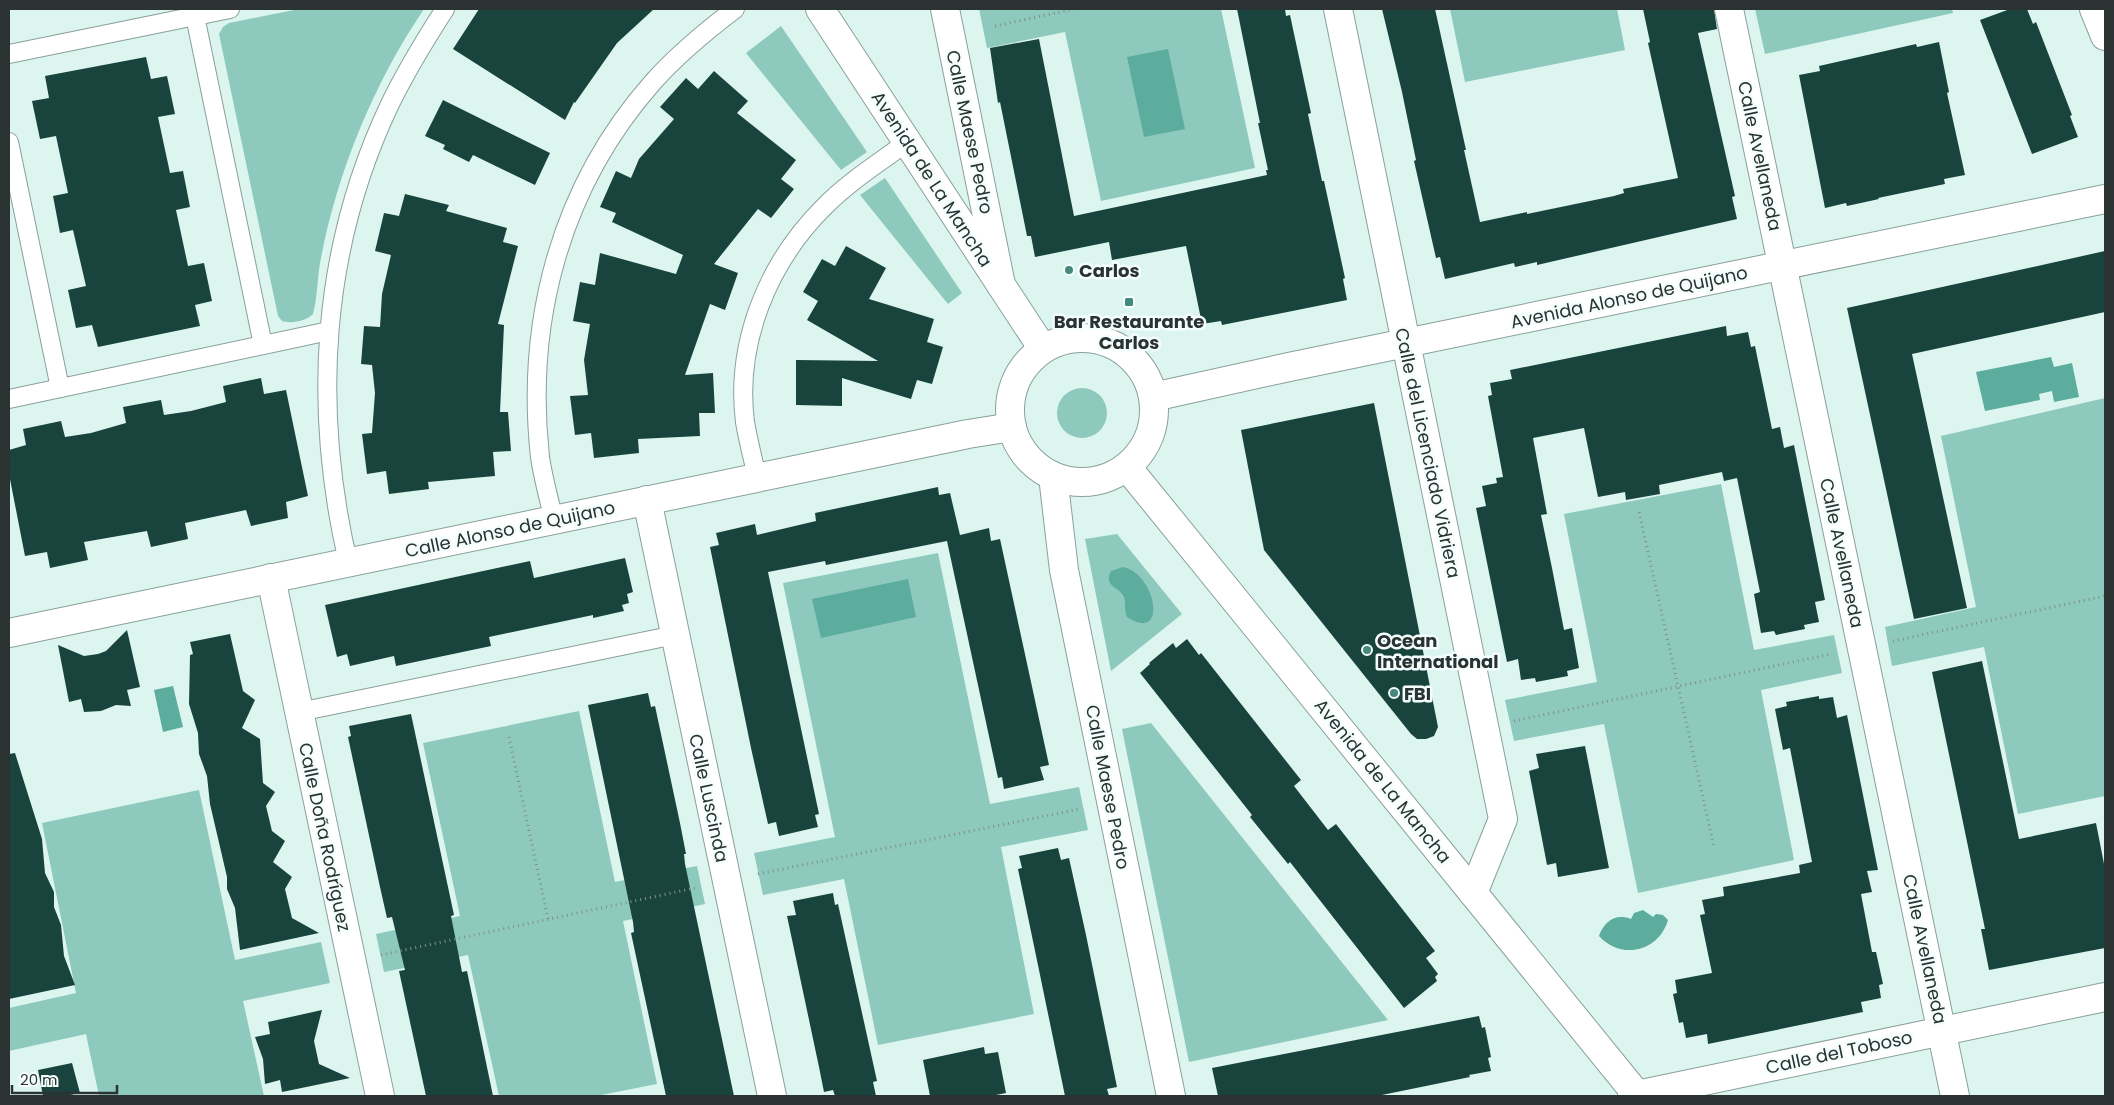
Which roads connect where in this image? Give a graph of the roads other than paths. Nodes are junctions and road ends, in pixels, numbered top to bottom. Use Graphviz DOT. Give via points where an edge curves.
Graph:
graph roads {
  1 [pos="230,9"];
  2 [pos="445,9"];
  3 [pos="734,9"];
  4 [pos="820,9"];
  5 [pos="945,9"];
  6 [pos="1338,9"];
  7 [pos="1730,9"];
  8 [pos="2094,9"];
  9 [pos="195,16"];
  10 [pos="2105,36"];
  11 [pos="9,54"];
  12 [pos="9,142"];
  13 [pos="907,142"];
  14 [pos="2105,199"];
  15 [pos="1783,266"];
  16 [pos="1001,285"];
  17 [pos="329,331"];
  18 [pos="1406,343"];
  19 [pos="263,345"];
  20 [pos="1043,349"];
  21 [pos="60,388"];
  22 [pos="1153,397"];
  23 [pos="9,399"];
  24 [pos="1012,426"];
  25 [pos="1127,467"];
  26 [pos="1053,476"];
  27 [pos="757,477"];
  28 [pos="647,500"];
  29 [pos="554,520"];
  30 [pos="348,562"];
  31 [pos="271,578"];
  32 [pos="9,633"];
  33 [pos="675,635"];
  34 [pos="299,712"];
  35 [pos="1474,893"];
  36 [pos="2105,997"];
  37 [pos="1942,1031"];
  38 [pos="380,1096"];
  39 [pos="772,1096"];
  40 [pos="1171,1096"];
  41 [pos="1636,1096"];
  42 [pos="1955,1096"];
  1 -- 9 [label="lane"];
  2 -- 17 [label="lane" via="390,104 368,157 338,265"];
  3 -- 29 [label="lane" via="681,54 629,112 588,177 564,233 542,316 537,365 540,459"];
  4 -- 13 [label="street, Avenida de La Mancha"];
  5 -- 16 [label="street, Calle Maese Pedro"];
  6 -- 18 [label="street, Calle del Licenciado Vidriera"];
  7 -- 15 [label="street, Calle Avellaneda"];
  8 -- 10 [label="street"];
  9 -- 11 [label="lane"];
  9 -- 19 [label="lane"];
  12 -- 21 [label="lane"];
  13 -- 16 [label="street, Avenida de La Mancha"];
  13 -- 27 [label="lane" via="823,208 798,236 762,298 754,323 744,382 745,421"];
  14 -- 15 [label="street, Avenida Alonso de Quijano"];
  15 -- 18 [label="street, Avenida Alonso de Quijano"];
  15 -- 37 [label="street, Calle Avellaneda"];
  16 -- 20 [label="street, Avenida de La Mancha"];
  17 -- 19 [label="lane"];
  17 -- 30 [label="lane" via="326,391 330,460 337,515"];
  18 -- 22 [label="street, Avenida Alonso de Quijano"];
  18 -- 35 [label="street, Calle del Licenciado Vidriera" via="1503,819"];
  19 -- 21 [label="lane"];
  20 -- 22 [label="street" via="1066,339 1104,341 1121,349 1136,362 1147,378"];
  20 -- 24 [label="street" via="1020,372 1010,408"];
  21 -- 23 [label="lane"];
  22 -- 25 [label="street" via="1150,436 1141,453"];
  24 -- 26 [label="street" via="1027,456"];
  24 -- 27 [label="street, Calle Alonso de Quijano"];
  25 -- 26 [label="street" via="1104,479 1078,482"];
  25 -- 35 [label="street, Avenida de La Mancha"];
  26 -- 40 [label="street, Calle Maese Pedro" via="1064,570"];
  27 -- 28 [label="street, Calle Alonso de Quijano"];
  28 -- 29 [label="street, Calle Alonso de Quijano"];
  28 -- 33 [label="street, Calle Luscinda"];
  29 -- 30 [label="street, Calle Alonso de Quijano"];
  30 -- 31 [label="street, Calle Alonso de Quijano"];
  31 -- 32 [label="street, Calle Alonso de Quijano"];
  31 -- 34 [label="street, Calle Doña Rodríguez"];
  33 -- 34 [label="lane"];
  33 -- 39 [label="street, Calle Luscinda"];
  34 -- 38 [label="street, Calle Doña Rodríguez"];
  35 -- 41 [label="street, Avenida de La Mancha"];
  36 -- 37 [label="street, Calle del Toboso"];
  37 -- 41 [label="street, Calle del Toboso"];
  37 -- 42 [label="street, Calle Avellaneda"];
}
